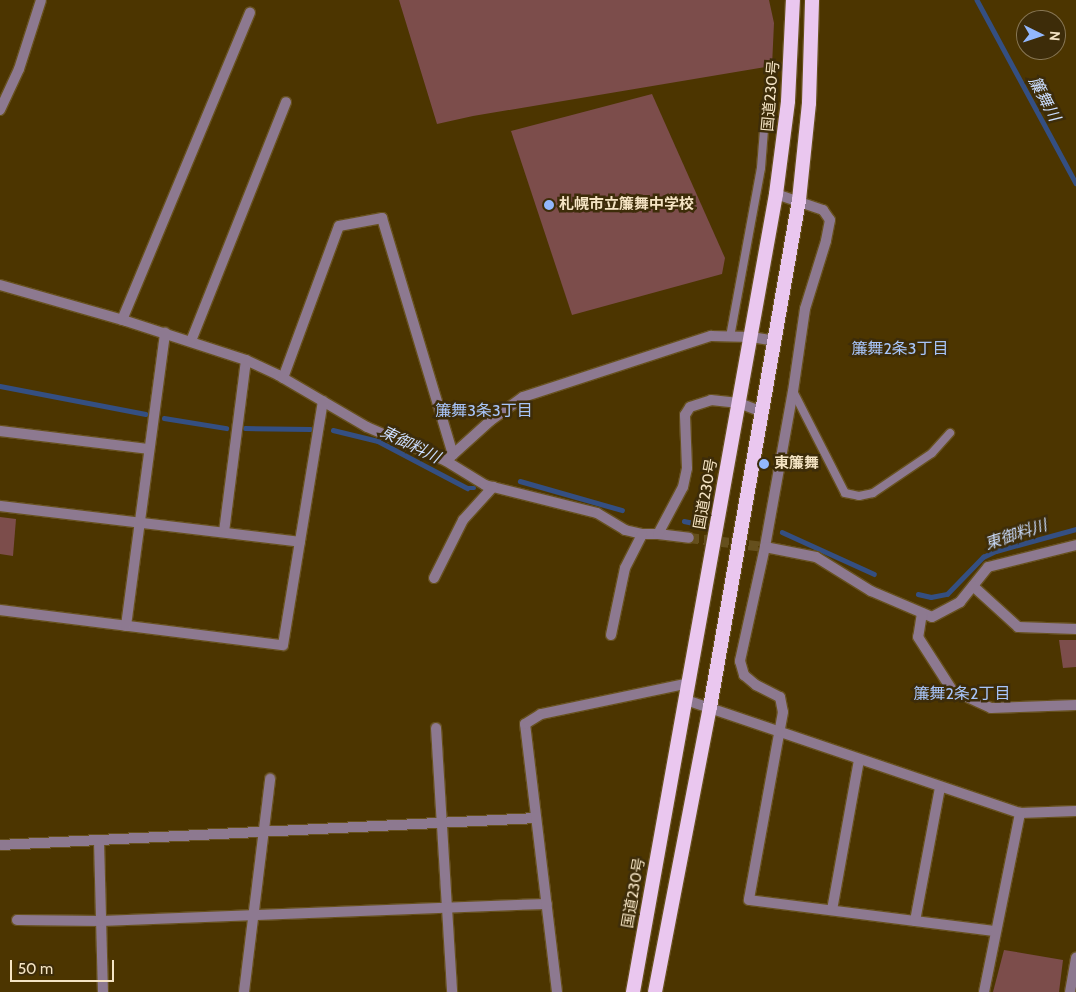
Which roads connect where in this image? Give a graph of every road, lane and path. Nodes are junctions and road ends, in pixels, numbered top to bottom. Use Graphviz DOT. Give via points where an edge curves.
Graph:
graph roads {
  1 [pos="41,0"];
  2 [pos="793,0"];
  3 [pos="812,0"];
  4 [pos="250,13"];
  5 [pos="286,102"];
  6 [pos="766,104"];
  7 [pos="0,110"];
  8 [pos="776,194"];
  9 [pos="799,200"];
  10 [pos="0,285"];
  11 [pos="122,320"];
  12 [pos="165,333"];
  13 [pos="730,336"];
  14 [pos="751,337"];
  15 [pos="191,341"];
  16 [pos="775,341"];
  17 [pos="246,360"];
  18 [pos="283,378"];
  19 [pos="793,391"];
  20 [pos="323,401"];
  21 [pos="739,403"];
  22 [pos="762,412"];
  23 [pos="0,432"];
  24 [pos="950,433"];
  25 [pos="149,449"];
  26 [pos="449,458"];
  27 [pos="493,487"];
  28 [pos="0,506"];
  29 [pos="139,522"];
  30 [pos="224,532"];
  31 [pos="642,534"];
  32 [pos="658,534"];
  33 [pos="689,538"];
  34 [pos="300,542"];
  35 [pos="1076,545"];
  36 [pos="765,547"];
  37 [pos="434,578"];
  38 [pos="973,586"];
  39 [pos="0,610"];
  40 [pos="922,612"];
  41 [pos="126,626"];
  42 [pos="1076,629"];
  43 [pos="611,635"];
  44 [pos="689,683"];
  45 [pos="686,700"];
  46 [pos="1076,705"];
  47 [pos="710,707"];
  48 [pos="436,728"];
  49 [pos="778,731"];
  50 [pos="859,760"];
  51 [pos="270,779"];
  52 [pos="940,787"];
  53 [pos="1076,811"];
  54 [pos="1020,813"];
  55 [pos="536,818"];
  56 [pos="442,824"];
  57 [pos="264,833"];
  58 [pos="99,841"];
  59 [pos="0,845"];
  60 [pos="547,904"];
  61 [pos="447,909"];
  62 [pos="832,910"];
  63 [pos="254,915"];
  64 [pos="17,920"];
  65 [pos="101,921"];
  66 [pos="915,921"];
  67 [pos="995,931"];
  68 [pos="1076,958"];
  69 [pos="104,992"];
  70 [pos="244,992"];
  71 [pos="452,992"];
  72 [pos="557,992"];
  73 [pos="633,992"];
  74 [pos="655,992"];
  75 [pos="984,992"];
  76 [pos="1070,992"];
  1 -- 7 [label="street" via="20,69"];
  2 -- 8 [label="highway, 国道230号" via="788,102"];
  3 -- 9 [label="highway" via="809,103"];
  4 -- 11 [label="street"];
  5 -- 15 [label="street"];
  6 -- 13 [label="lane" via="761,168"];
  8 -- 9 [label="street"];
  8 -- 14 [label="highway, 国道230号"];
  9 -- 16 [label="highway"];
  9 -- 19 [label="street" via="823,210 830,220 805,309"];
  10 -- 11 [label="street"];
  11 -- 12 [label="street"];
  12 -- 15 [label="street"];
  12 -- 25 [label="street"];
  13 -- 14 [label="street"];
  13 -- 26 [label="street" via="711,336 523,397"];
  14 -- 16 [label="street"];
  14 -- 21 [label="highway, 国道230号"];
  15 -- 17 [label="street"];
  16 -- 22 [label="highway"];
  17 -- 18 [label="street"];
  17 -- 30 [label="street"];
  18 -- 20 [label="street"];
  18 -- 26 [label="street" via="339,226 382,218"];
  19 -- 24 [label="lane" via="846,493 859,496 873,493 932,453"];
  19 -- 36 [label="street"];
  20 -- 26 [label="street" via="367,427"];
  20 -- 34 [label="street"];
  21 -- 22 [label="street"];
  21 -- 32 [label="street" via="711,400 690,407 685,415 687,468 684,487"];
  21 -- 44 [label="highway, 国道230号"];
  22 -- 47 [label="highway"];
  23 -- 25 [label="street"];
  25 -- 29 [label="street"];
  26 -- 27 [label="street"];
  27 -- 31 [label="street" via="597,513 624,530"];
  27 -- 37 [label="street" via="463,520"];
  28 -- 29 [label="street"];
  29 -- 30 [label="street"];
  29 -- 41 [label="street"];
  30 -- 34 [label="street"];
  31 -- 32 [label="street"];
  31 -- 43 [label="street" via="625,568"];
  32 -- 33 [label="street"];
  34 -- 41 [label="street" via="283,645"];
  35 -- 38 [label="street" via="988,567"];
  36 -- 40 [label="street" via="816,557 871,590"];
  36 -- 49 [label="street" via="740,661 744,675 780,697 783,712"];
  38 -- 40 [label="street" via="960,602 932,617"];
  38 -- 42 [label="street" via="1018,627"];
  39 -- 41 [label="street"];
  40 -- 46 [label="street" via="918,637 952,690 991,708"];
  44 -- 45 [label="highway, 国道230号"];
  44 -- 55 [label="street" via="541,714 525,724"];
  45 -- 47 [label="street"];
  45 -- 73 [label="highway, 国道230号"];
  47 -- 49 [label="street"];
  47 -- 74 [label="highway"];
  48 -- 56 [label="street"];
  49 -- 50 [label="street"];
  49 -- 62 [label="street" via="749,900"];
  50 -- 52 [label="street"];
  50 -- 62 [label="street"];
  51 -- 57 [label="street"];
  52 -- 54 [label="street"];
  52 -- 66 [label="street"];
  53 -- 54 [label="street"];
  54 -- 67 [label="street"];
  55 -- 56 [label="street"];
  55 -- 60 [label="street"];
  56 -- 57 [label="street"];
  56 -- 61 [label="street"];
  57 -- 58 [label="street"];
  57 -- 63 [label="street"];
  58 -- 59 [label="street"];
  58 -- 65 [label="street"];
  60 -- 61 [label="street"];
  60 -- 72 [label="street"];
  61 -- 63 [label="street"];
  61 -- 71 [label="street"];
  62 -- 66 [label="street"];
  63 -- 65 [label="street"];
  63 -- 70 [label="street"];
  64 -- 65 [label="street"];
  65 -- 69 [label="street"];
  66 -- 67 [label="street"];
  67 -- 75 [label="street"];
  68 -- 76 [label="street"];
}
